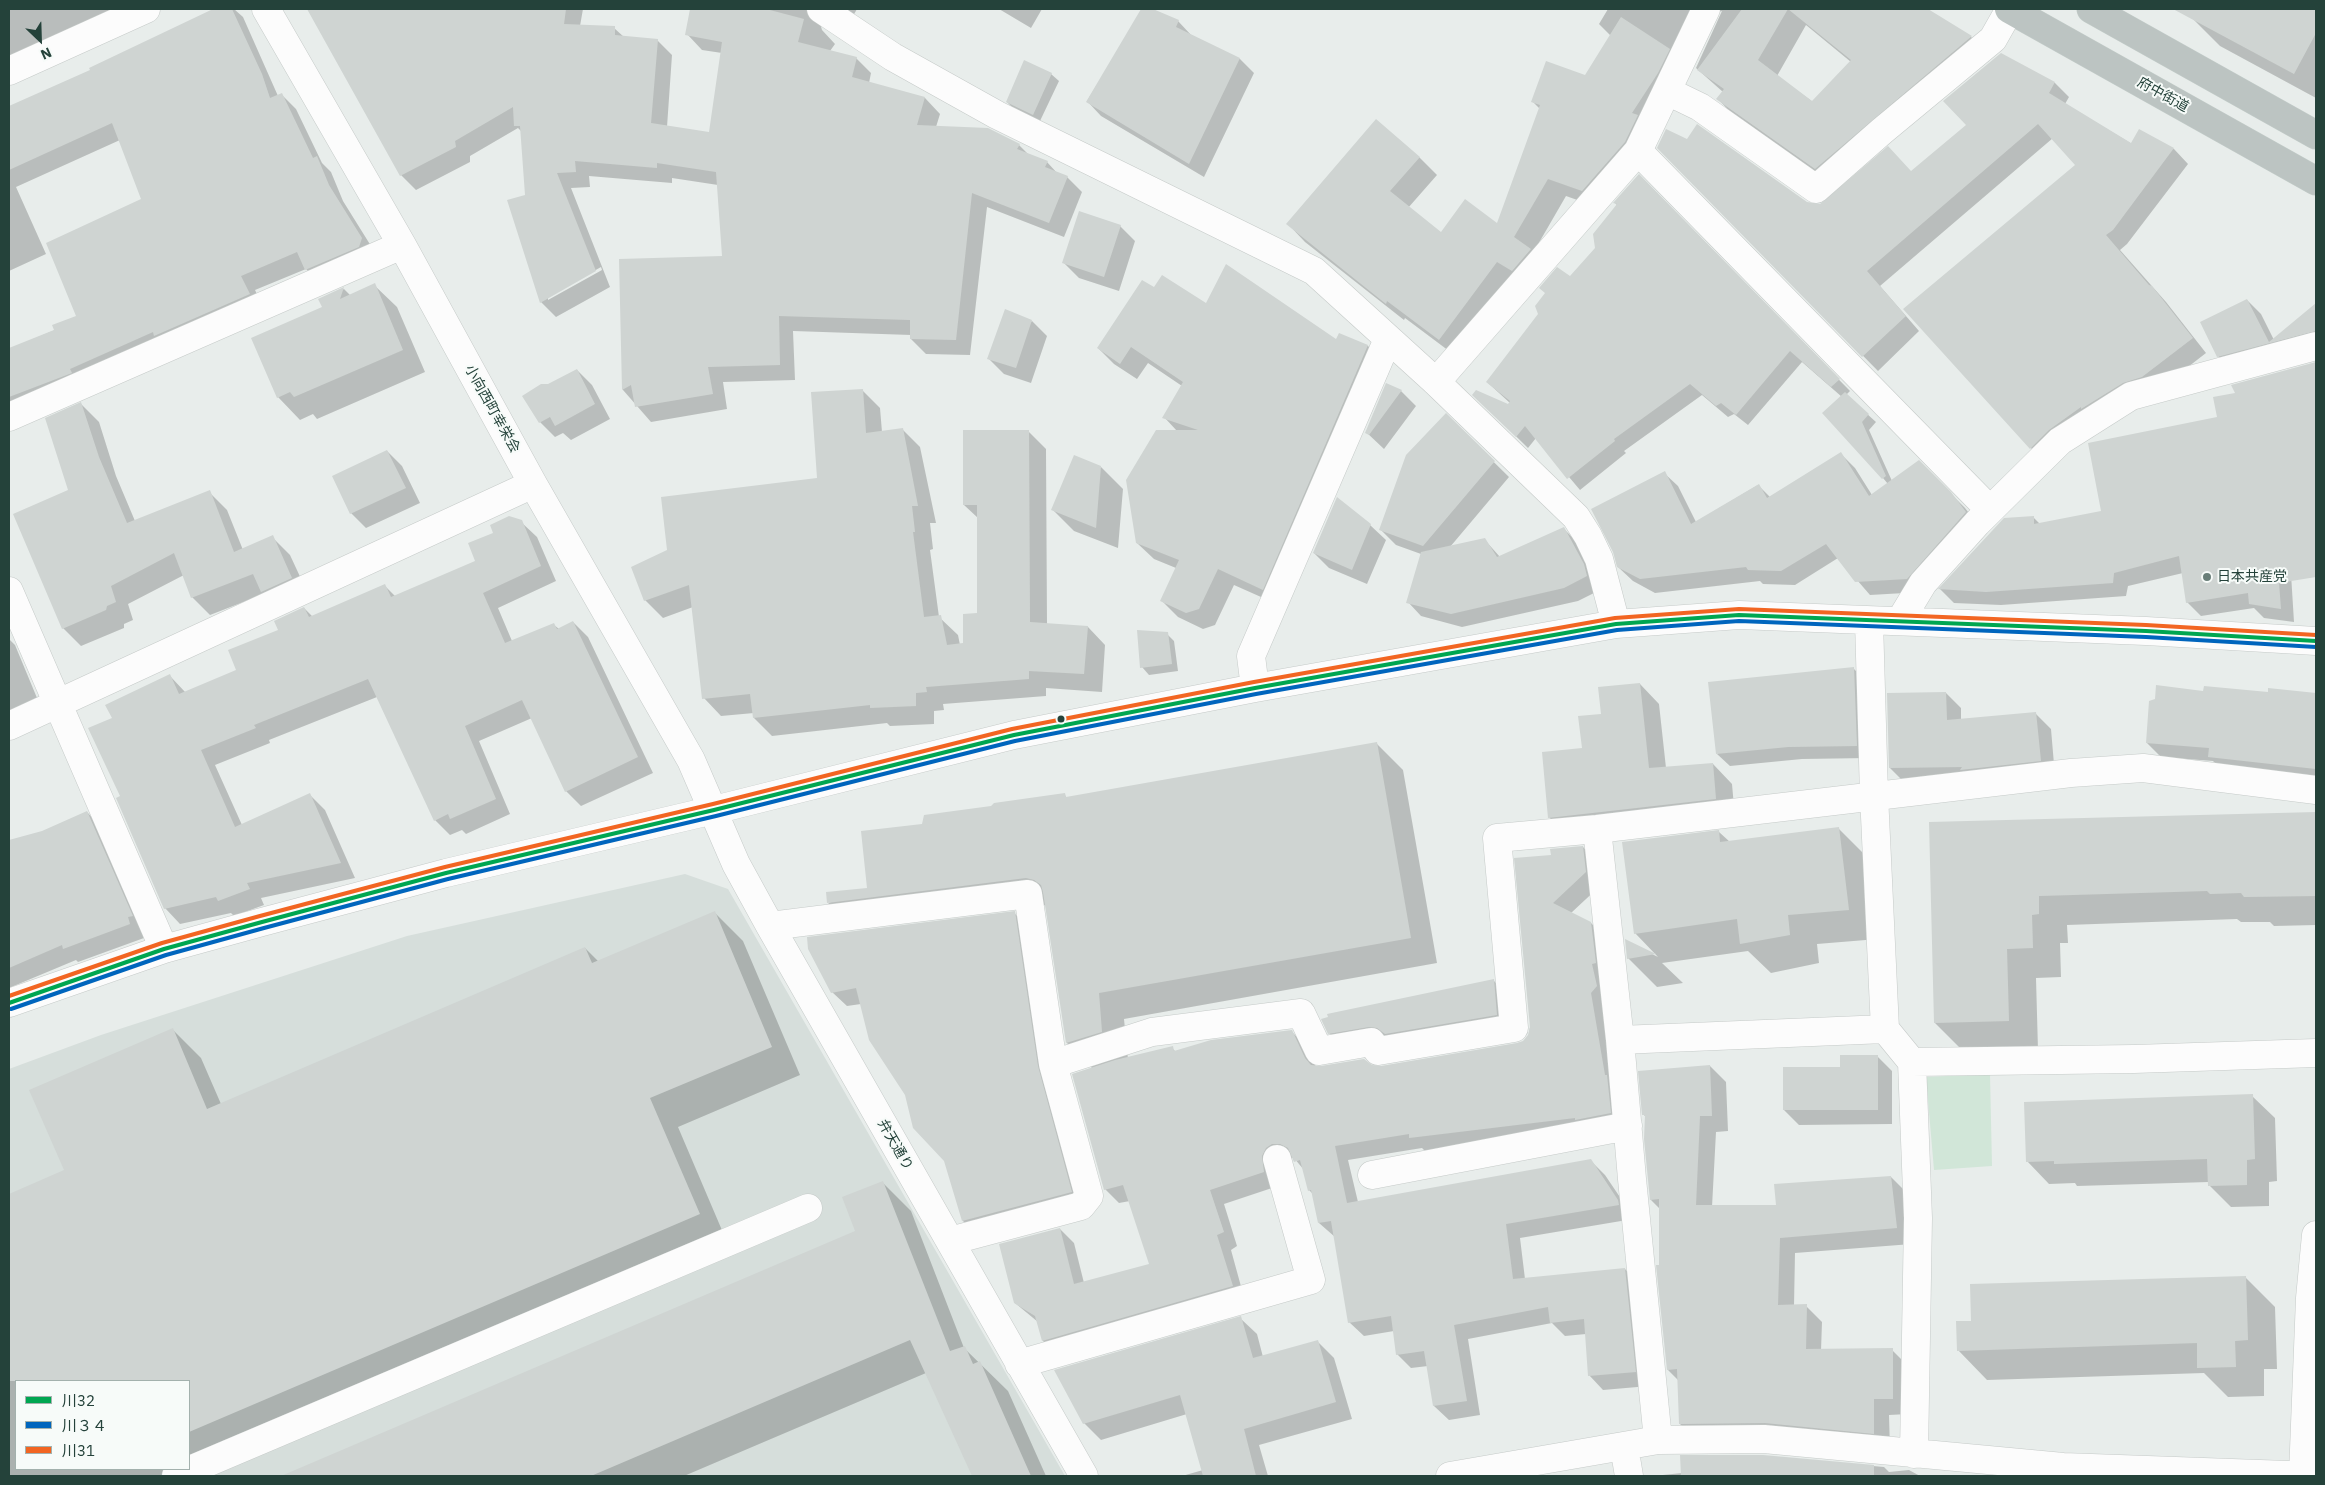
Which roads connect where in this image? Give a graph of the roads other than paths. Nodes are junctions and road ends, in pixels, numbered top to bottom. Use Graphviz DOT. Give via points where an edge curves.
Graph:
graph roads {
  1 [pos="146,9"];
  2 [pos="266,9"];
  3 [pos="821,9"];
  4 [pos="1706,9"];
  5 [pos="2010,9"];
  6 [pos="2091,9"];
  7 [pos="9,71"];
  8 [pos="1667,91"];
  9 [pos="2316,135"];
  10 [pos="1638,151"];
  11 [pos="2316,181"];
  12 [pos="402,244"];
  13 [pos="1388,339"];
  14 [pos="2316,346"];
  15 [pos="1436,382"];
  16 [pos="9,418"];
  17 [pos="533,484"];
  18 [pos="1990,510"];
  19 [pos="9,590"];
  20 [pos="1900,621"];
  21 [pos="1869,622"];
  22 [pos="1616,624"];
  23 [pos="2316,641"];
  24 [pos="1256,688"];
  25 [pos="58,704"];
  26 [pos="9,726"];
  27 [pos="2316,790"];
  28 [pos="1874,795"];
  29 [pos="714,810"];
  30 [pos="1597,829"];
  31 [pos="770,926"];
  32 [pos="164,948"];
  33 [pos="9,1003"];
  34 [pos="1885,1029"];
  35 [pos="1620,1040"];
  36 [pos="2316,1054"];
  37 [pos="1912,1062"];
  38 [pos="1052,1064"];
  39 [pos="1628,1126"];
  40 [pos="1277,1159"];
  41 [pos="1372,1174"];
  42 [pos="808,1208"];
  43 [pos="2316,1235"];
  44 [pos="950,1241"];
  45 [pos="1019,1364"];
  46 [pos="1658,1440"];
  47 [pos="1624,1446"];
  48 [pos="1914,1454"];
  49 [pos="210,1470"];
  50 [pos="2310,1475"];
  51 [pos="176,1476"];
  52 [pos="1084,1476"];
  53 [pos="1450,1476"];
  54 [pos="1630,1476"];
  1 -- 7 [label="street"];
  2 -- 12 [label="street, 小向西町幸栄会"];
  3 -- 13 [label="street" via="893,57 997,114 1314,270"];
  4 -- 8 [label="street"];
  5 -- 8 [label="street" via="1993,39 1816,189 1700,107"];
  5 -- 11 [label="highway, 府中街道"];
  6 -- 9 [label="highway"];
  8 -- 10 [label="street"];
  10 -- 15 [label="street"];
  10 -- 18 [label="street"];
  12 -- 16 [label="street"];
  12 -- 17 [label="street, 小向西町幸栄会"];
  13 -- 15 [label="street"];
  13 -- 24 [label="street" via="1252,656"];
  14 -- 18 [label="street" via="2131,396 2060,441"];
  15 -- 22 [label="street" via="1576,517 1599,560"];
  17 -- 25 [label="street"];
  17 -- 29 [label="street, 小向西町幸栄会" via="691,760"];
  18 -- 20 [label="street" via="1923,583"];
  19 -- 25 [label="street"];
  20 -- 21 [label="street"];
  20 -- 23 [label="street"];
  21 -- 22 [label="street" via="1739,615"];
  21 -- 28 [label="street"];
  22 -- 24 [label="street"];
  24 -- 29 [label="street" via="1014,735"];
  25 -- 26 [label="street"];
  25 -- 32 [label="street"];
  27 -- 28 [label="street" via="2143,768"];
  28 -- 30 [label="street"];
  28 -- 34 [label="street"];
  29 -- 31 [label="street, 弁天通り" via="736,864"];
  29 -- 32 [label="street" via="446,873"];
  30 -- 35 [label="street"];
  30 -- 38 [label="street" via="1497,838 1514,1028 1378,1051 1371,1042 1318,1051 1301,1013 1152,1032"];
  31 -- 38 [label="street" via="1028,894"];
  31 -- 44 [label="street, 弁天通り"];
  32 -- 33 [label="street"];
  34 -- 35 [label="street"];
  34 -- 37 [label="street"];
  35 -- 39 [label="street"];
  36 -- 37 [label="street" via="2222,1045"];
  37 -- 48 [label="street" via="1918,1218"];
  38 -- 44 [label="street" via="1088,1196 1081,1206"];
  39 -- 41 [label="street"];
  39 -- 46 [label="street"];
  40 -- 45 [label="street" via="1311,1280"];
  42 -- 49 [label="street"];
  43 -- 50 [label="street" via="2298,1403"];
  44 -- 45 [label="street, 弁天通り"];
  45 -- 52 [label="street, 弁天通り"];
  46 -- 47 [label="street"];
  46 -- 48 [label="street" via="1764,1440"];
  47 -- 53 [label="street"];
  47 -- 54 [label="street"];
  48 -- 50 [label="street" via="2063,1466"];
  49 -- 51 [label="street"];
}
